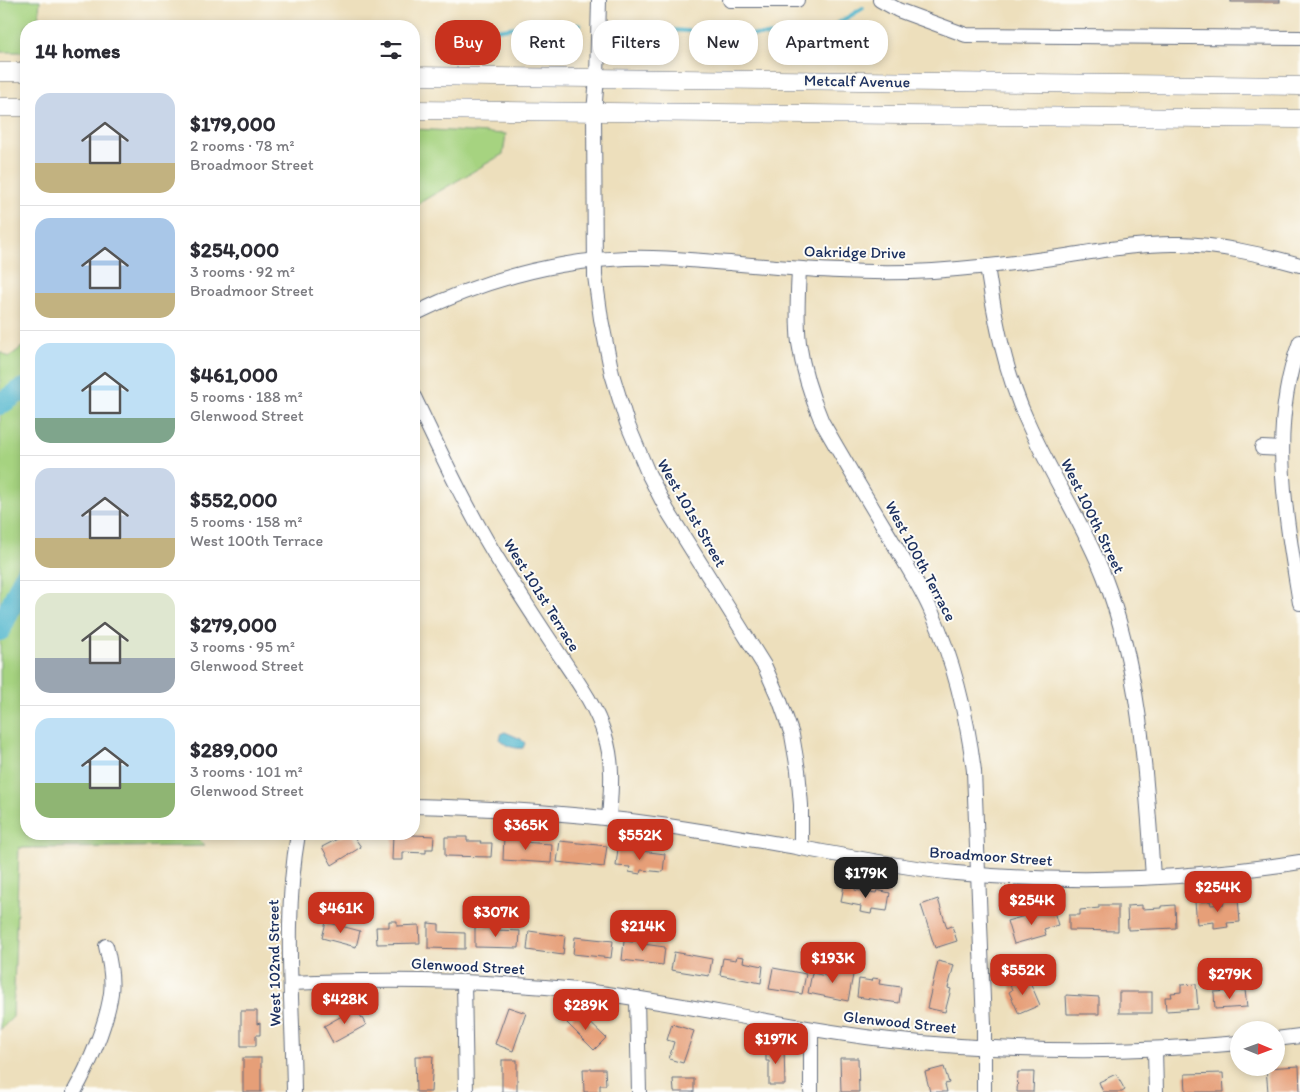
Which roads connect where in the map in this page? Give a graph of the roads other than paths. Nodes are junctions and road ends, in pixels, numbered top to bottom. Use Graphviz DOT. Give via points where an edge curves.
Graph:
graph roads {
  1 [pos="599,0"];
  2 [pos="730,0"];
  3 [pos="797,0"];
  4 [pos="880,0"];
  5 [pos="1300,38"];
  6 [pos="0,72"];
  7 [pos="20,72"];
  8 [pos="420,76"];
  9 [pos="597,78"];
  10 [pos="1300,86"];
  11 [pos="0,107"];
  12 [pos="20,107"];
  13 [pos="420,110"];
  14 [pos="594,112"];
  15 [pos="1300,120"];
  16 [pos="594,260"];
  17 [pos="1300,265"];
  18 [pos="986,266"];
  19 [pos="799,269"];
  20 [pos="420,311"];
  21 [pos="1300,342"];
  22 [pos="420,409"];
  23 [pos="1262,448"];
  24 [pos="1282,449"];
  25 [pos="1300,603"];
  26 [pos="420,806"];
  27 [pos="609,819"];
  28 [pos="297,840"];
  29 [pos="801,848"];
  30 [pos="1300,862"];
  31 [pos="978,875"];
  32 [pos="1153,878"];
  33 [pos="106,946"];
  34 [pos="464,982"];
  35 [pos="290,983"];
  36 [pos="636,998"];
  37 [pos="811,1029"];
  38 [pos="1300,1036"];
  39 [pos="1285,1038"];
  40 [pos="1230,1044"];
  41 [pos="984,1048"];
  42 [pos="1155,1048"];
  43 [pos="74,1092"];
  44 [pos="294,1092"];
  45 [pos="466,1092"];
  46 [pos="639,1092"];
  47 [pos="811,1092"];
  48 [pos="984,1092"];
  49 [pos="1156,1092"];
  1 -- 9 [label="street, West 101st Street"];
  2 -- 3 [label="street"];
  4 -- 5 [label="street" via="966,35"];
  6 -- 7 [label="main road"];
  8 -- 9 [label="main road, Metcalf Avenue"];
  9 -- 10 [label="main road, Metcalf Avenue"];
  9 -- 14 [label="street, West 101st Street"];
  11 -- 12 [label="main road"];
  13 -- 14 [label="main road, Metcalf Avenue"];
  14 -- 15 [label="main road, Metcalf Avenue"];
  14 -- 16 [label="street, West 101st Street"];
  16 -- 19 [label="street, Oakridge Drive" via="643,258"];
  16 -- 20 [label="street, Oakridge Drive" via="499,279"];
  16 -- 29 [label="street, West 101st Street" via="612,374 627,423 671,517 764,667 792,735 801,805"];
  17 -- 18 [label="street, Oakridge Drive" via="1262,254 1180,244 1119,248"];
  18 -- 19 [label="street, Oakridge Drive" via="875,272"];
  18 -- 32 [label="street, West 100th Street" via="1001,349 1015,393 1093,550 1118,618 1136,699"];
  19 -- 31 [label="street, West 100th Terrace" via="799,342 811,398 932,612 960,691 974,771"];
  21 -- 24 [label="street" via="1283,415"];
  22 -- 27 [label="street, West 101st Terrace" via="483,533 597,714 610,760"];
  23 -- 24 [label="street"];
  24 -- 25 [label="street" via="1282,483"];
  26 -- 27 [label="street, Broadmoor Street"];
  27 -- 29 [label="street, Broadmoor Street"];
  28 -- 35 [label="street, West 102nd Street" via="290,905"];
  29 -- 31 [label="street, Broadmoor Street"];
  30 -- 32 [label="street, Broadmoor Street"];
  31 -- 32 [label="street, Broadmoor Street" via="1058,879"];
  31 -- 41 [label="street, West 100th Terrace"];
  33 -- 43 [label="street" via="112,982 110,1001 96,1046"];
  34 -- 35 [label="street, Glenwood Street"];
  34 -- 36 [label="street, Glenwood Street" via="578,990"];
  34 -- 45 [label="street"];
  35 -- 44 [label="street, West 102nd Street"];
  36 -- 37 [label="street, Glenwood Street"];
  36 -- 46 [label="street"];
  37 -- 41 [label="street, Glenwood Street" via="888,1040"];
  37 -- 47 [label="street"];
  38 -- 39 [label="street"];
  40 -- 42 [label="street, Glenwood Street"];
  41 -- 42 [label="street, Glenwood Street"];
  41 -- 48 [label="street, West 100th Terrace"];
  42 -- 49 [label="street"];
}
